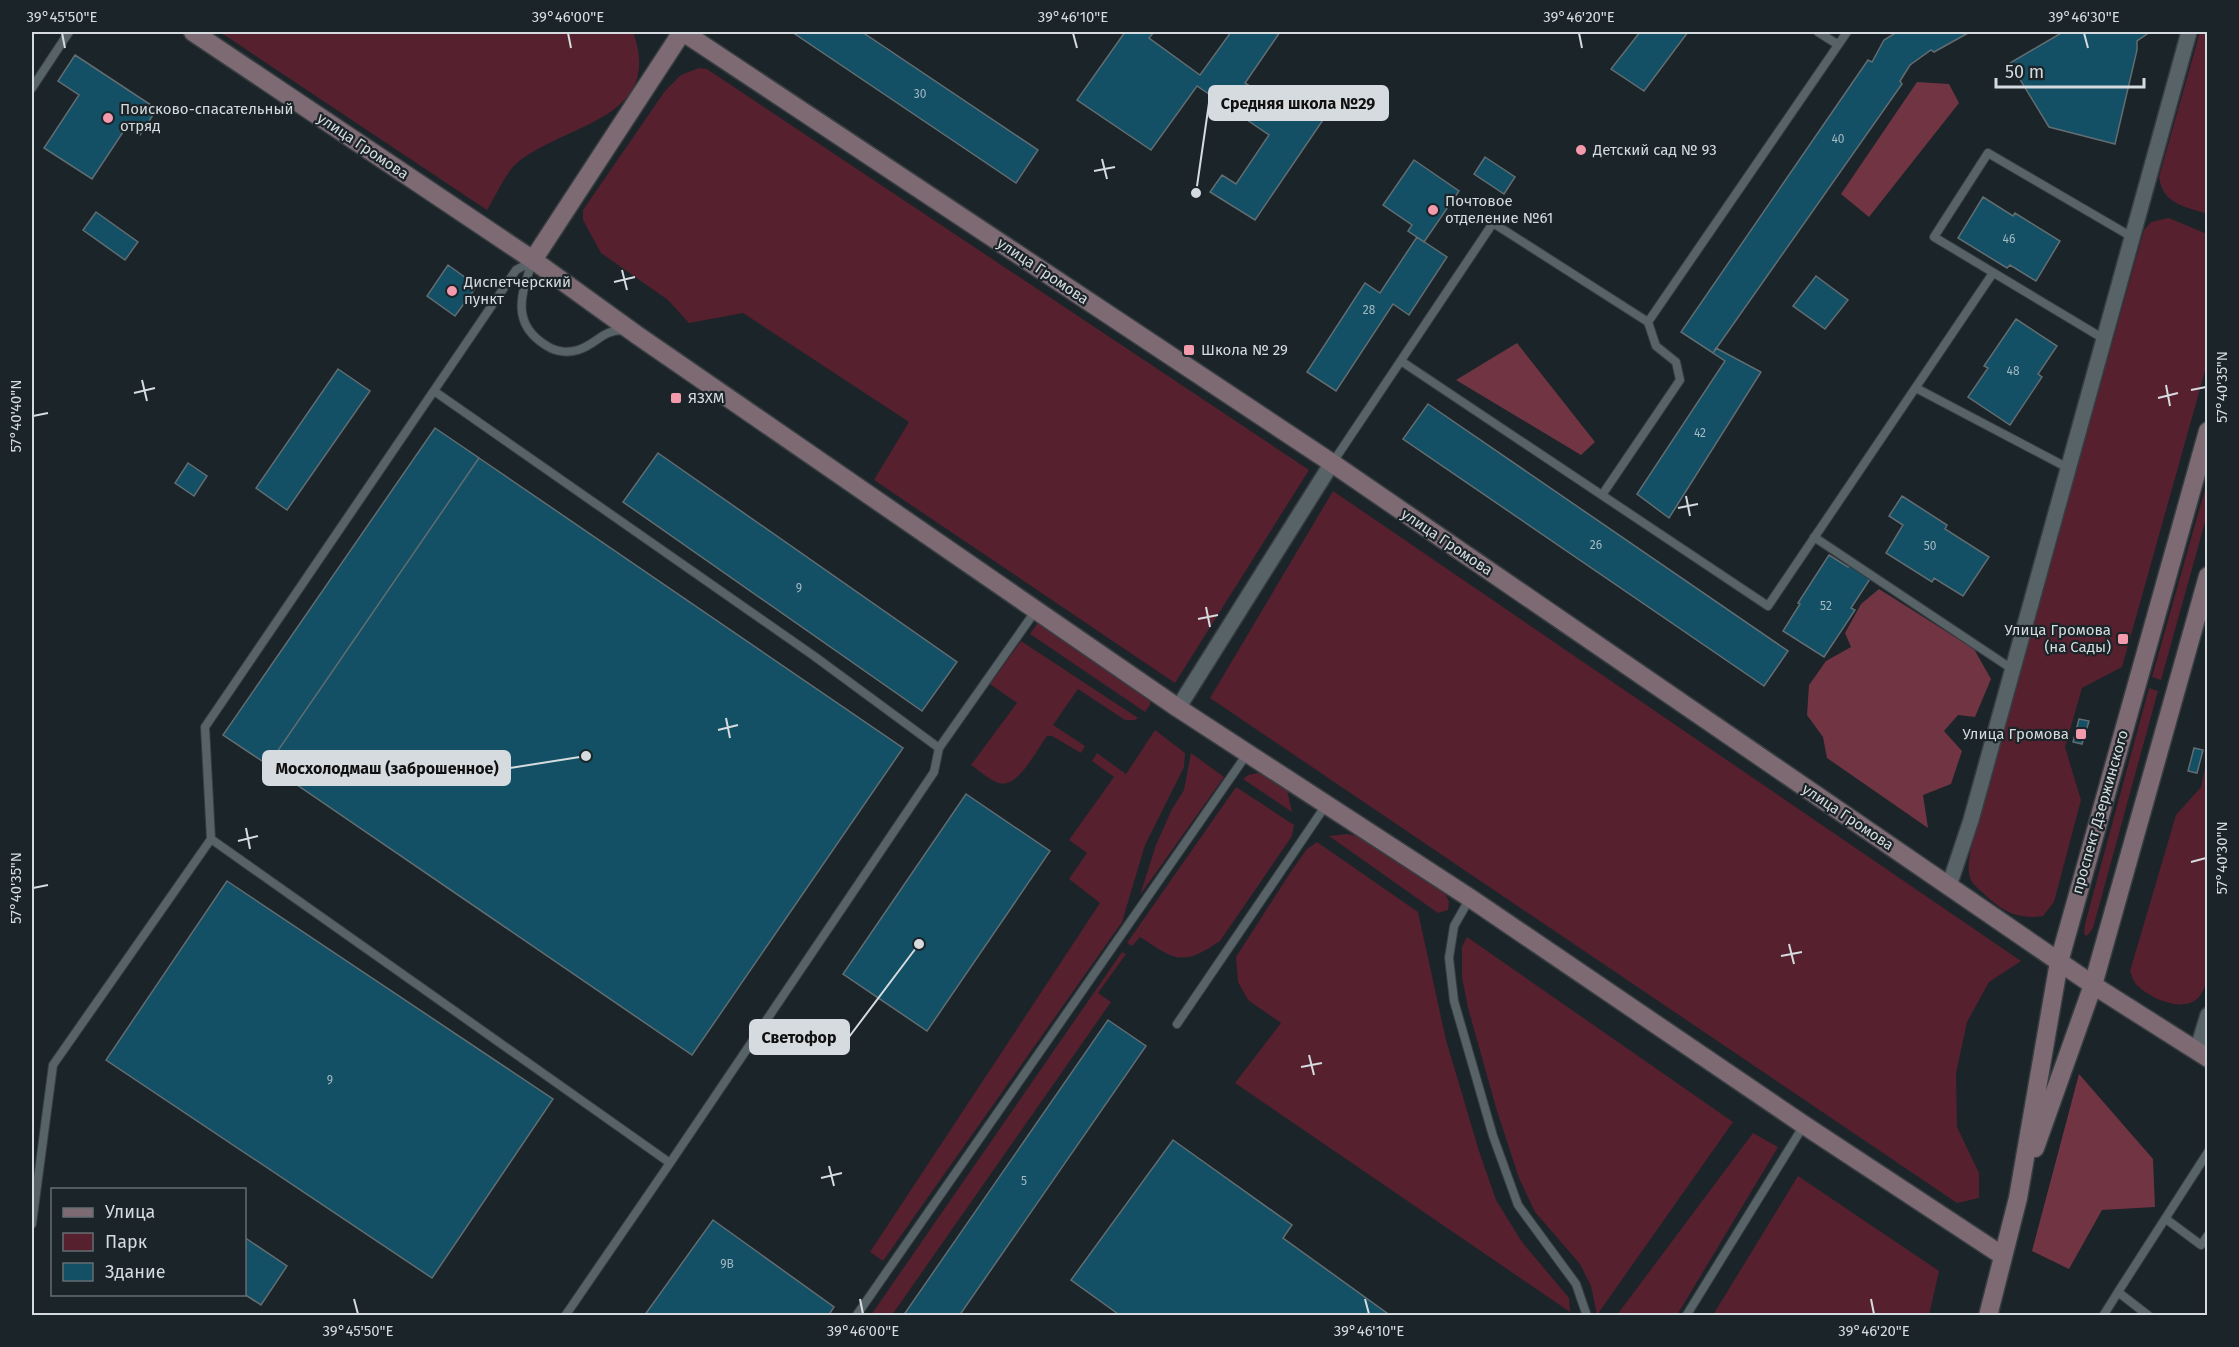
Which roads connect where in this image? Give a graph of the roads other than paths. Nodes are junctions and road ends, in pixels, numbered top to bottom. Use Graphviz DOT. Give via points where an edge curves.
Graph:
graph roads {
  1 [pos="69,32"];
  2 [pos="193,32"];
  3 [pos="682,32"];
  4 [pos="1818,32"];
  5 [pos="1847,32"];
  6 [pos="2189,32"];
  7 [pos="1837,44"];
  8 [pos="32,88"];
  9 [pos="2132,237"];
  10 [pos="533,261"];
  11 [pos="1993,273"];
  12 [pos="1648,322"];
  13 [pos="631,330"];
  14 [pos="2104,339"];
  15 [pos="1401,361"];
  16 [pos="1916,388"];
  17 [pos="434,391"];
  18 [pos="2208,431"];
  19 [pos="1332,463"];
  20 [pos="2068,468"];
  21 [pos="1602,495"];
  22 [pos="1814,537"];
  23 [pos="2208,576"];
  24 [pos="1036,609"];
  25 [pos="2012,669"];
  26 [pos="1178,708"];
  27 [pos="939,748"];
  28 [pos="1248,752"];
  29 [pos="1327,804"];
  30 [pos="211,839"];
  31 [pos="1949,886"];
  32 [pos="1470,898"];
  33 [pos="2060,962"];
  34 [pos="2093,985"];
  35 [pos="2208,1015"];
  36 [pos="1177,1024"];
  37 [pos="2202,1054"];
  38 [pos="1803,1125"];
  39 [pos="2208,1152"];
  40 [pos="670,1163"];
  41 [pos="2018,1198"];
  42 [pos="2166,1219"];
  43 [pos="32,1224"];
  44 [pos="2208,1235"];
  45 [pos="2003,1256"];
  46 [pos="2118,1292"];
  47 [pos="565,1316"];
  48 [pos="856,1316"];
  49 [pos="1587,1316"];
  50 [pos="1686,1316"];
  51 [pos="1988,1316"];
  52 [pos="2103,1316"];
  53 [pos="2149,1316"];
  1 -- 8 [label="lane"];
  2 -- 10 [label="street, улица Громова"];
  3 -- 10 [label="street, улица Громова"];
  3 -- 19 [label="street, улица Громова"];
  4 -- 7 [label="lane"];
  5 -- 7 [label="lane"];
  6 -- 9 [label="street"];
  7 -- 12 [label="lane"];
  9 -- 11 [label="lane" via="1988,153 1934,237"];
  9 -- 14 [label="street"];
  10 -- 13 [label="street, улица Громова"];
  10 -- 13 [label="lane" via="521,313 531,335 540,342 565,352 585,347 613,330"];
  10 -- 17 [label="lane" via="516,270"];
  11 -- 14 [label="lane"];
  11 -- 16 [label="lane"];
  12 -- 15 [label="lane" via="1493,223"];
  12 -- 21 [label="lane" via="1656,346 1676,362 1680,380"];
  13 -- 24 [label="street, улица Громова"];
  14 -- 20 [label="street"];
  15 -- 19 [label="lane"];
  15 -- 21 [label="lane"];
  16 -- 20 [label="lane"];
  16 -- 22 [label="lane"];
  17 -- 27 [label="lane"];
  17 -- 30 [label="lane" via="205,727"];
  18 -- 33 [label="street, проспект Дзержинского"];
  19 -- 26 [label="street"];
  19 -- 31 [label="street, улица Громова"];
  20 -- 25 [label="street"];
  21 -- 22 [label="lane" via="1768,606"];
  22 -- 25 [label="lane"];
  23 -- 34 [label="street, проспект Дзержинского"];
  24 -- 26 [label="street, улица Громова"];
  24 -- 27 [label="lane"];
  25 -- 31 [label="street"];
  26 -- 28 [label="street, улица Громова"];
  27 -- 40 [label="lane" via="934,771"];
  28 -- 29 [label="street, улица Громова"];
  28 -- 48 [label="lane"];
  29 -- 32 [label="street, улица Громова"];
  29 -- 36 [label="lane"];
  30 -- 40 [label="lane"];
  30 -- 43 [label="lane" via="53,1065"];
  31 -- 33 [label="street, улица Громова"];
  32 -- 38 [label="street, улица Громова"];
  32 -- 49 [label="lane" via="1452,937 1449,958 1454,1001 1493,1136 1518,1205 1576,1284"];
  33 -- 34 [label="street, улица Громова"];
  33 -- 41 [label="street, проспект Дзержинского"];
  34 -- 37 [label="street, улица Громова"];
  34 -- 41 [label="street, проспект Дзержинского"];
  35 -- 37 [label="street"];
  38 -- 45 [label="street, улица Громова"];
  38 -- 50 [label="lane"];
  39 -- 42 [label="lane"];
  40 -- 47 [label="lane"];
  41 -- 45 [label="street, проспект Дзержинского"];
  42 -- 44 [label="lane" via="2201,1245"];
  42 -- 46 [label="lane"];
  45 -- 51 [label="street, проспект Дзержинского"];
  46 -- 52 [label="lane"];
  46 -- 53 [label="lane"];
}
